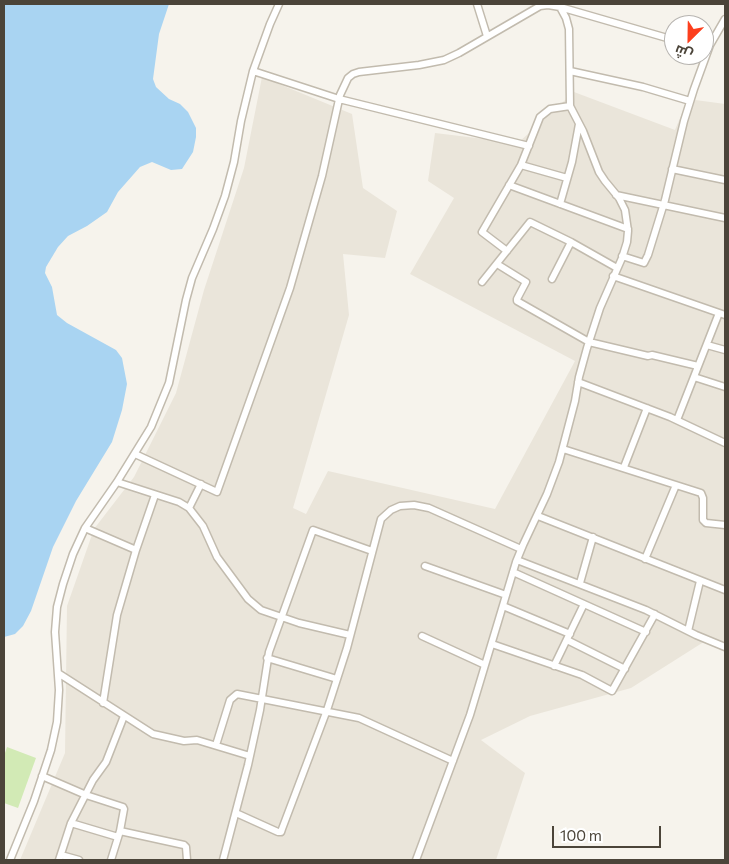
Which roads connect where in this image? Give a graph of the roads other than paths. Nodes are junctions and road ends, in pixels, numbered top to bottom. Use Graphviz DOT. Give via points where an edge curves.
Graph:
graph roads {
  1 [pos="279,4"];
  2 [pos="476,4"];
  3 [pos="560,7"];
  4 [pos="725,19"];
  5 [pos="488,36"];
  6 [pos="664,37"];
  7 [pos="714,37"];
  8 [pos="701,65"];
  9 [pos="253,71"];
  10 [pos="570,71"];
  11 [pos="339,99"];
  12 [pos="690,101"];
  13 [pos="570,106"];
  14 [pos="579,124"];
  15 [pos="529,146"];
  16 [pos="521,165"];
  17 [pos="672,169"];
  18 [pos="567,178"];
  19 [pos="725,180"];
  20 [pos="509,186"];
  21 [pos="616,194"];
  22 [pos="560,204"];
  23 [pos="664,205"];
  24 [pos="725,218"];
  25 [pos="628,229"];
  26 [pos="571,242"];
  27 [pos="507,251"];
  28 [pos="622,256"];
  29 [pos="497,264"];
  30 [pos="617,268"];
  31 [pos="613,276"];
  32 [pos="552,279"];
  33 [pos="482,282"];
  34 [pos="722,314"];
  35 [pos="589,342"];
  36 [pos="706,345"];
  37 [pos="725,350"];
  38 [pos="698,366"];
  39 [pos="694,377"];
  40 [pos="578,382"];
  41 [pos="725,387"];
  42 [pos="647,408"];
  43 [pos="677,420"];
  44 [pos="725,443"];
  45 [pos="563,449"];
  46 [pos="135,454"];
  47 [pos="624,467"];
  48 [pos="118,482"];
  49 [pos="200,484"];
  50 [pos="676,485"];
  51 [pos="155,495"];
  52 [pos="189,508"];
  53 [pos="538,516"];
  54 [pos="725,525"];
  55 [pos="85,528"];
  56 [pos="593,537"];
  57 [pos="521,549"];
  58 [pos="136,550"];
  59 [pos="372,552"];
  60 [pos="644,558"];
  61 [pos="517,560"];
  62 [pos="425,566"];
  63 [pos="513,572"];
  64 [pos="700,581"];
  65 [pos="580,583"];
  66 [pos="725,590"];
  67 [pos="506,595"];
  68 [pos="584,604"];
  69 [pos="503,606"];
  70 [pos="655,614"];
  71 [pos="282,618"];
  72 [pos="688,631"];
  73 [pos="646,632"];
  74 [pos="350,635"];
  75 [pos="422,636"];
  76 [pos="568,637"];
  77 [pos="492,644"];
  78 [pos="725,647"];
  79 [pos="267,658"];
  80 [pos="485,665"];
  81 [pos="554,666"];
  82 [pos="625,669"];
  83 [pos="58,674"];
  84 [pos="337,679"];
  85 [pos="261,698"];
  86 [pos="103,703"];
  87 [pos="327,710"];
  88 [pos="124,716"];
  89 [pos="216,745"];
  90 [pos="250,756"];
  91 [pos="453,761"];
  92 [pos="42,776"];
  93 [pos="86,795"];
  94 [pos="236,813"];
  95 [pos="71,823"];
  96 [pos="119,834"];
  97 [pos="60,858"];
  98 [pos="10,860"];
  99 [pos="79,860"];
  100 [pos="111,860"];
  101 [pos="187,860"];
  102 [pos="223,860"];
  103 [pos="416,860"];
  1 -- 9 [label="street"];
  2 -- 5 [label="street"];
  3 -- 5 [label="street" via="540,6"];
  3 -- 6 [label="street"];
  3 -- 10 [label="street" via="569,29"];
  4 -- 7 [label="street"];
  5 -- 11 [label="street" via="444,60 353,74"];
  8 -- 12 [label="street"];
  9 -- 11 [label="street"];
  9 -- 46 [label="street" via="225,196 192,278 169,383 151,427"];
  10 -- 12 [label="street"];
  10 -- 13 [label="street"];
  11 -- 15 [label="street"];
  11 -- 49 [label="street" via="322,176 292,280 228,465 218,492"];
  12 -- 17 [label="street"];
  13 -- 14 [label="street"];
  13 -- 15 [label="street" via="550,109 540,117"];
  14 -- 18 [label="street"];
  14 -- 21 [label="street" via="599,172"];
  15 -- 16 [label="street"];
  16 -- 18 [label="street"];
  16 -- 20 [label="street"];
  17 -- 19 [label="street"];
  17 -- 23 [label="street"];
  18 -- 22 [label="street"];
  20 -- 22 [label="street"];
  20 -- 27 [label="street" via="481,232"];
  21 -- 23 [label="street"];
  21 -- 25 [label="street" via="625,210"];
  22 -- 25 [label="street"];
  23 -- 24 [label="street"];
  23 -- 28 [label="street" via="645,262"];
  25 -- 28 [label="street"];
  26 -- 27 [label="street" via="530,222"];
  26 -- 30 [label="street"];
  26 -- 32 [label="street"];
  27 -- 29 [label="street"];
  28 -- 30 [label="street"];
  29 -- 33 [label="street"];
  29 -- 35 [label="street" via="526,282 517,301"];
  30 -- 31 [label="street"];
  31 -- 34 [label="street"];
  31 -- 35 [label="street"];
  34 -- 36 [label="street"];
  35 -- 38 [label="street"];
  35 -- 40 [label="street"];
  36 -- 37 [label="street"];
  36 -- 38 [label="street"];
  38 -- 39 [label="street"];
  39 -- 41 [label="street"];
  39 -- 43 [label="street"];
  40 -- 42 [label="street"];
  40 -- 45 [label="street"];
  42 -- 43 [label="street"];
  42 -- 47 [label="street"];
  43 -- 44 [label="street"];
  45 -- 47 [label="street"];
  45 -- 53 [label="street"];
  46 -- 48 [label="street"];
  46 -- 49 [label="street"];
  47 -- 50 [label="street"];
  48 -- 51 [label="street"];
  48 -- 55 [label="street"];
  49 -- 52 [label="street"];
  50 -- 54 [label="street" via="703,495 704,522"];
  50 -- 60 [label="street"];
  51 -- 52 [label="street"];
  51 -- 58 [label="street"];
  52 -- 71 [label="street" via="203,526 217,557 248,599 261,610"];
  53 -- 56 [label="street"];
  53 -- 57 [label="street"];
  55 -- 58 [label="street"];
  55 -- 83 [label="street" via="73,554 57,608 55,652"];
  56 -- 60 [label="street"];
  56 -- 65 [label="street"];
  57 -- 59 [label="street" via="429,508 414,505 400,506 381,519"];
  57 -- 61 [label="street"];
  58 -- 86 [label="street" via="117,615"];
  59 -- 71 [label="street" via="313,530"];
  59 -- 74 [label="street"];
  60 -- 64 [label="street"];
  61 -- 63 [label="street"];
  61 -- 65 [label="street"];
  62 -- 67 [label="street"];
  63 -- 67 [label="street"];
  63 -- 68 [label="street"];
  64 -- 66 [label="street"];
  64 -- 72 [label="street"];
  65 -- 70 [label="street"];
  67 -- 69 [label="street"];
  68 -- 73 [label="street"];
  68 -- 76 [label="street"];
  69 -- 76 [label="street"];
  69 -- 77 [label="street"];
  70 -- 72 [label="street"];
  70 -- 73 [label="street"];
  71 -- 74 [label="street"];
  71 -- 79 [label="street"];
  72 -- 78 [label="street"];
  73 -- 82 [label="street"];
  74 -- 84 [label="street"];
  75 -- 80 [label="street"];
  76 -- 81 [label="street"];
  76 -- 82 [label="street"];
  77 -- 80 [label="street"];
  77 -- 81 [label="street"];
  79 -- 84 [label="street"];
  79 -- 85 [label="street"];
  80 -- 91 [label="street"];
  81 -- 82 [label="street" via="586,677 612,691"];
  83 -- 86 [label="street"];
  83 -- 92 [label="street" via="57,722"];
  84 -- 87 [label="street"];
  85 -- 87 [label="street"];
  85 -- 89 [label="street" via="233,696"];
  85 -- 90 [label="street"];
  86 -- 88 [label="street"];
  87 -- 91 [label="street" via="365,720"];
  87 -- 94 [label="street" via="281,832"];
  88 -- 89 [label="street" via="153,734 184,742 197,740"];
  88 -- 93 [label="street" via="106,762"];
  89 -- 90 [label="street"];
  90 -- 94 [label="street"];
  91 -- 103 [label="street"];
  92 -- 93 [label="street"];
  92 -- 98 [label="street"];
  93 -- 95 [label="street"];
  93 -- 96 [label="street" via="123,807"];
  94 -- 102 [label="street"];
  95 -- 96 [label="street"];
  95 -- 97 [label="street"];
  96 -- 100 [label="street"];
  96 -- 101 [label="street" via="184,845"];
  97 -- 99 [label="street"];
}
